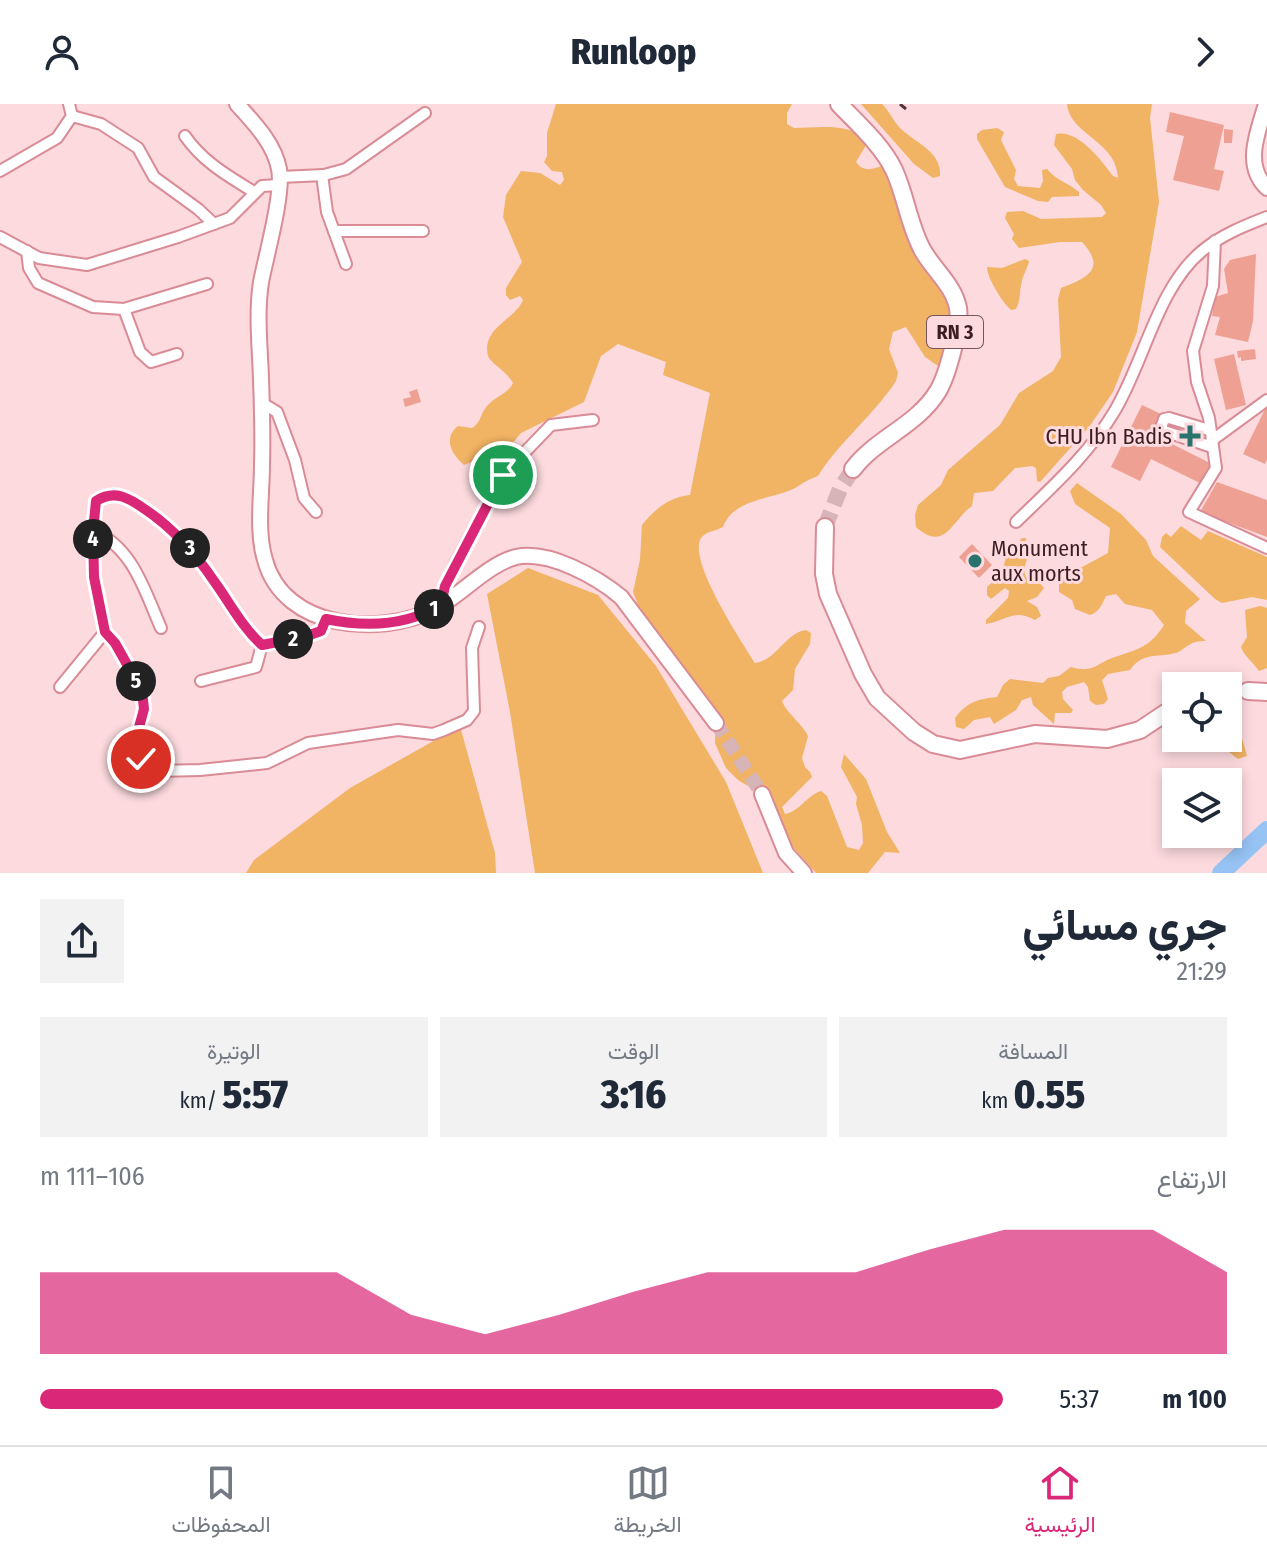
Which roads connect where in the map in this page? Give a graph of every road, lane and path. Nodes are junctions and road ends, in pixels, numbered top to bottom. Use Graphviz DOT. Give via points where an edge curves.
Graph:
graph roads {
  1 [pos="69,104"];
  2 [pos="237,104"];
  3 [pos="839,104"];
  4 [pos="1266,104"];
  5 [pos="425,113"];
  6 [pos="72,116"];
  7 [pos="185,136"];
  8 [pos="0,171"];
  9 [pos="322,175"];
  10 [pos="280,181"];
  11 [pos="1267,188"];
  12 [pos="254,192"];
  13 [pos="1267,217"];
  14 [pos="214,224"];
  15 [pos="334,231"];
  16 [pos="423,231"];
  17 [pos="0,237"];
  18 [pos="1215,241"];
  19 [pos="27,251"];
  20 [pos="346,264"];
  21 [pos="207,284"];
  22 [pos="124,309"];
  23 [pos="177,354"];
  24 [pos="1267,400"];
  25 [pos="262,403"];
  26 [pos="593,420"];
  27 [pos="1211,439"];
  28 [pos="853,469"];
  29 [pos="316,512"];
  30 [pos="1016,522"];
  31 [pos="825,527"];
  32 [pos="93,531"];
  33 [pos="1267,548"];
  34 [pos="441,605"];
  35 [pos="326,619"];
  36 [pos="479,627"];
  37 [pos="161,628"];
  38 [pos="105,632"];
  39 [pos="262,645"];
  40 [pos="201,681"];
  41 [pos="60,687"];
  42 [pos="1242,690"];
  43 [pos="1267,692"];
  44 [pos="1162,717"];
  45 [pos="716,723"];
  46 [pos="762,794"];
  47 [pos="804,873"];
  1 -- 6 [label="street"];
  2 -- 10 [label="main road" via="270,144"];
  3 -- 28 [label="main road, RN 3" via="894,169 920,244 950,290 958,315 937,394"];
  4 -- 11 [label="main road" via="1253,158"];
  5 -- 9 [label="street" via="346,169"];
  6 -- 8 [label="street" via="57,138"];
  6 -- 14 [label="street" via="101,124 138,148 154,177"];
  7 -- 12 [label="street" via="211,166"];
  9 -- 10 [label="street"];
  9 -- 15 [label="street"];
  10 -- 12 [label="street"];
  10 -- 25 [label="main road" via="261,286"];
  12 -- 14 [label="street" via="236,214"];
  13 -- 18 [label="street"];
  14 -- 19 [label="street" via="87,265 39,258"];
  15 -- 16 [label="street"];
  15 -- 20 [label="street"];
  17 -- 19 [label="street"];
  18 -- 27 [label="street" via="1213,286 1193,351"];
  18 -- 30 [label="street" via="1184,269 1109,420 1068,471"];
  19 -- 22 [label="street" via="38,283 93,307"];
  21 -- 22 [label="street"];
  22 -- 23 [label="street" via="140,352 151,362"];
  24 -- 27 [label="street"];
  25 -- 29 [label="street" via="277,412 304,498"];
  25 -- 35 [label="main road" via="260,513 265,561 289,598"];
  26 -- 34 [label="street" via="551,425 503,475 451,574"];
  27 -- 33 [label="street" via="1216,468 1189,512"];
  31 -- 44 [label="main road" via="828,594 869,686 933,744 971,749 1035,734 1097,739 1130,734"];
  32 -- 37 [label="street" via="105,535 131,561"];
  32 -- 38 [label="street" via="94,577"];
  32 -- 39 [label="street" via="96,501 107,494 121,496 161,519 186,543 247,632"];
  34 -- 35 [label="main road" via="377,625"];
  34 -- 45 [label="main road" via="515,558 540,558 578,570 621,597"];
  35 -- 39 [label="street" via="321,631"];
  36 -- 38 [label="street" via="472,648 474,711 467,720 433,734 398,730 308,743 267,763 157,771 133,749 144,709 142,691"];
  38 -- 41 [label="street"];
  39 -- 40 [label="street" via="256,667"];
  42 -- 43 [label="main road"];
  46 -- 47 [label="main road" via="786,853"];
}
